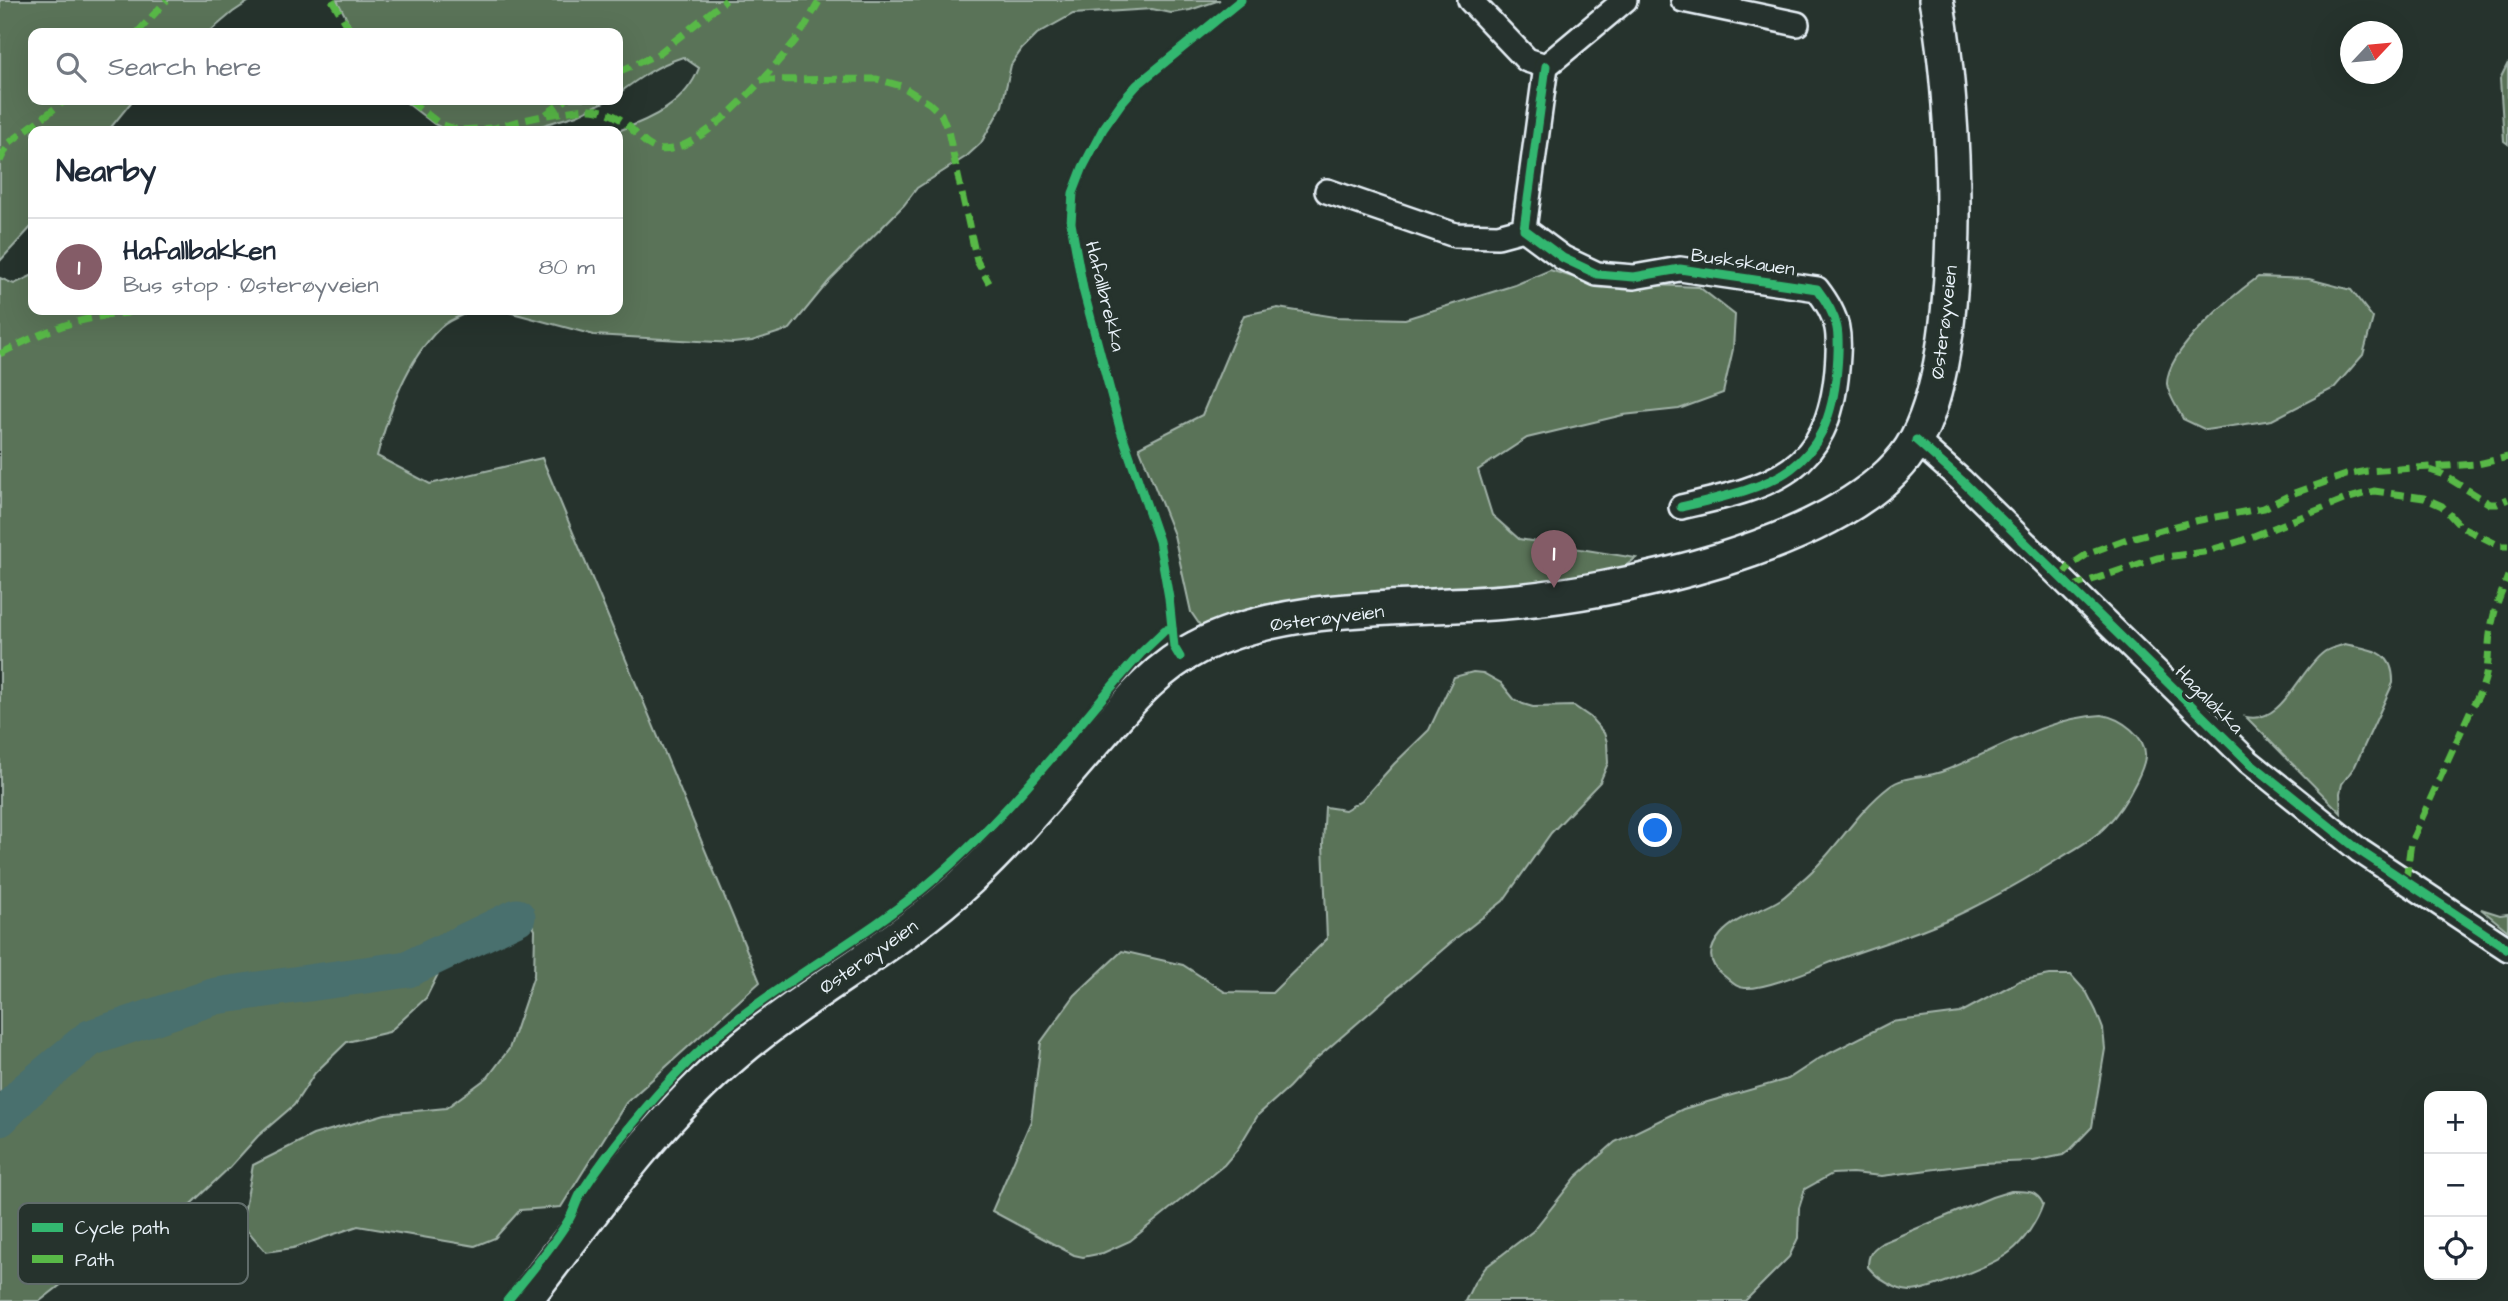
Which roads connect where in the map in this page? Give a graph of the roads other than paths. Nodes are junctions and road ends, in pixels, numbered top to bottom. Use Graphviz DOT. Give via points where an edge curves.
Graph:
graph roads {
  1 [pos="1469,0"];
  2 [pos="1625,0"];
  3 [pos="1683,0"];
  4 [pos="1936,0"];
  5 [pos="1797,24"];
  6 [pos="1546,66"];
  7 [pos="1327,191"];
  8 [pos="1524,229"];
  9 [pos="1916,440"];
  10 [pos="1681,508"];
  11 [pos="2508,948"];
  12 [pos="524,1301"];
  1 -- 6 [label="street" via="1527,60"];
  2 -- 6 [label="street"];
  3 -- 5 [label="street"];
  4 -- 9 [label="main road, Østerøyveien" via="1949,105 1951,265 1941,363"];
  6 -- 8 [label="street"];
  7 -- 8 [label="street" via="1455,235 1498,236"];
  8 -- 10 [label="street, Buskskauen" via="1563,258 1597,274 1634,277 1680,269 1817,289 1831,307 1839,335 1834,400 1815,444 1800,465 1775,480"];
  9 -- 11 [label="street, Hagaløkka" via="2248,761 2360,851"];
  9 -- 12 [label="main road, Østerøyveien" via="1876,488 1842,510 1719,559 1642,581 1551,597 1298,617 1229,633 1180,657 1134,697 967,881 902,934 763,1030 702,1082 643,1145"];
}
